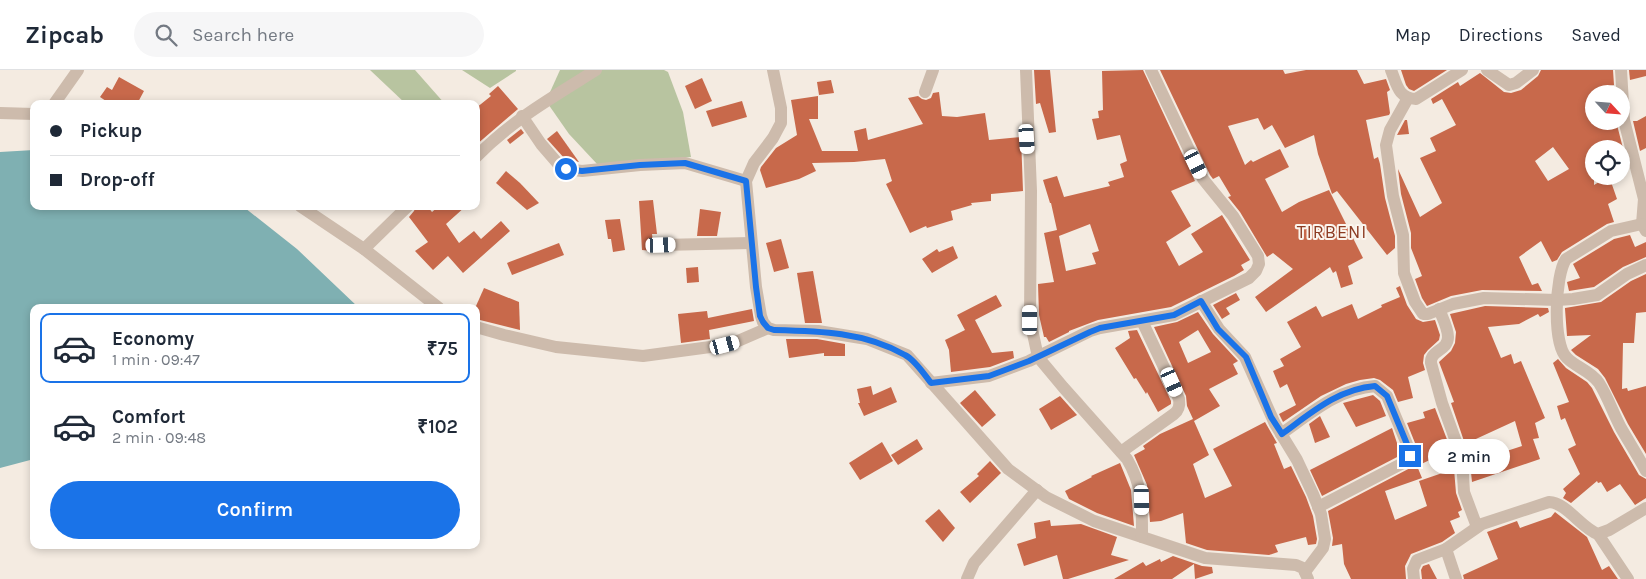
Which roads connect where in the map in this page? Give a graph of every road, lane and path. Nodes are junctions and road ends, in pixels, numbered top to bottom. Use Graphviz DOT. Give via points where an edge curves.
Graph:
graph roads {
  1 [pos="78,70"];
  2 [pos="596,70"];
  3 [pos="773,70"];
  4 [pos="933,70"];
  5 [pos="1026,70"];
  6 [pos="1150,70"];
  7 [pos="1391,70"];
  8 [pos="1462,70"];
  9 [pos="1487,70"];
  10 [pos="1533,70"];
  11 [pos="1621,70"];
  12 [pos="925,92"];
  13 [pos="1408,98"];
  14 [pos="57,100"];
  15 [pos="0,113"];
  16 [pos="30,114"];
  17 [pos="522,116"];
  18 [pos="480,153"];
  19 [pos="746,181"];
  20 [pos="306,210"];
  21 [pos="404,210"];
  22 [pos="1644,228"];
  23 [pos="752,243"];
  24 [pos="661,245"];
  25 [pos="364,249"];
  26 [pos="1646,265"];
  27 [pos="1557,300"];
  28 [pos="1201,301"];
  29 [pos="434,304"];
  30 [pos="1440,309"];
  31 [pos="1142,321"];
  32 [pos="480,328"];
  33 [pos="768,328"];
  34 [pos="1038,357"];
  35 [pos="931,383"];
  36 [pos="1282,434"];
  37 [pos="1122,452"];
  38 [pos="1646,470"];
  39 [pos="1036,490"];
  40 [pos="1318,507"];
  41 [pos="1646,508"];
  42 [pos="1476,528"];
  43 [pos="1598,534"];
  44 [pos="1142,537"];
  45 [pos="1446,549"];
  46 [pos="1306,576"];
  47 [pos="967,579"];
  48 [pos="1414,579"];
  49 [pos="1456,579"];
  50 [pos="1628,579"];
  1 -- 14 [label="street"];
  2 -- 17 [label="street"];
  3 -- 19 [label="street" via="781,123"];
  4 -- 12 [label="street"];
  5 -- 34 [label="street" via="1031,191 1030,320"];
  6 -- 28 [label="street" via="1203,179 1233,216 1258,256 1259,264 1249,278"];
  7 -- 13 [label="street" via="1399,90"];
  8 -- 13 [label="street" via="1421,97"];
  9 -- 10 [label="street" via="1509,85"];
  11 -- 22 [label="street" via="1626,129 1644,199"];
  13 -- 30 [label="street" via="1390,130 1386,145 1393,196 1403,235 1404,273 1419,311 1428,314"];
  15 -- 16 [label="street"];
  17 -- 18 [label="street"];
  17 -- 19 [label="street" via="541,144 566,169 582,171 685,163"];
  19 -- 23 [label="street"];
  20 -- 25 [label="street"];
  21 -- 25 [label="street"];
  22 -- 27 [label="street" via="1611,232 1566,259 1561,266"];
  23 -- 24 [label="street"];
  23 -- 33 [label="street" via="760,316"];
  25 -- 29 [label="street"];
  26 -- 27 [label="street" via="1597,295"];
  27 -- 30 [label="street" via="1484,298"];
  27 -- 38 [label="street" via="1562,352 1598,381"];
  28 -- 31 [label="street" via="1174,315"];
  28 -- 36 [label="street" via="1218,329 1246,357 1271,417"];
  30 -- 42 [label="street" via="1447,342 1434,353 1431,363 1462,458 1464,492"];
  31 -- 34 [label="street" via="1100,328"];
  31 -- 37 [label="street" via="1180,405 1178,411"];
  32 -- 33 [label="street" via="556,347 643,356 725,345"];
  33 -- 35 [label="street" via="867,338 907,355"];
  34 -- 35 [label="street" via="989,376"];
  34 -- 37 [label="street"];
  35 -- 39 [label="street" via="1008,469"];
  36 -- 40 [label="street"];
  36 -- 40 [label="street" via="1331,399 1353,389 1375,386 1387,396 1409,449 1407,461"];
  37 -- 44 [label="street" via="1139,483"];
  39 -- 44 [label="street" via="1094,521"];
  39 -- 47 [label="street" via="974,563"];
  40 -- 46 [label="street" via="1325,544"];
  41 -- 43 [label="street"];
  42 -- 43 [label="street" via="1549,502 1558,504"];
  42 -- 45 [label="street"];
  43 -- 50 [label="street"];
  44 -- 46 [label="street" via="1205,558 1296,565 1303,568"];
  45 -- 48 [label="street" via="1418,560 1413,569"];
  45 -- 49 [label="street"];
}
